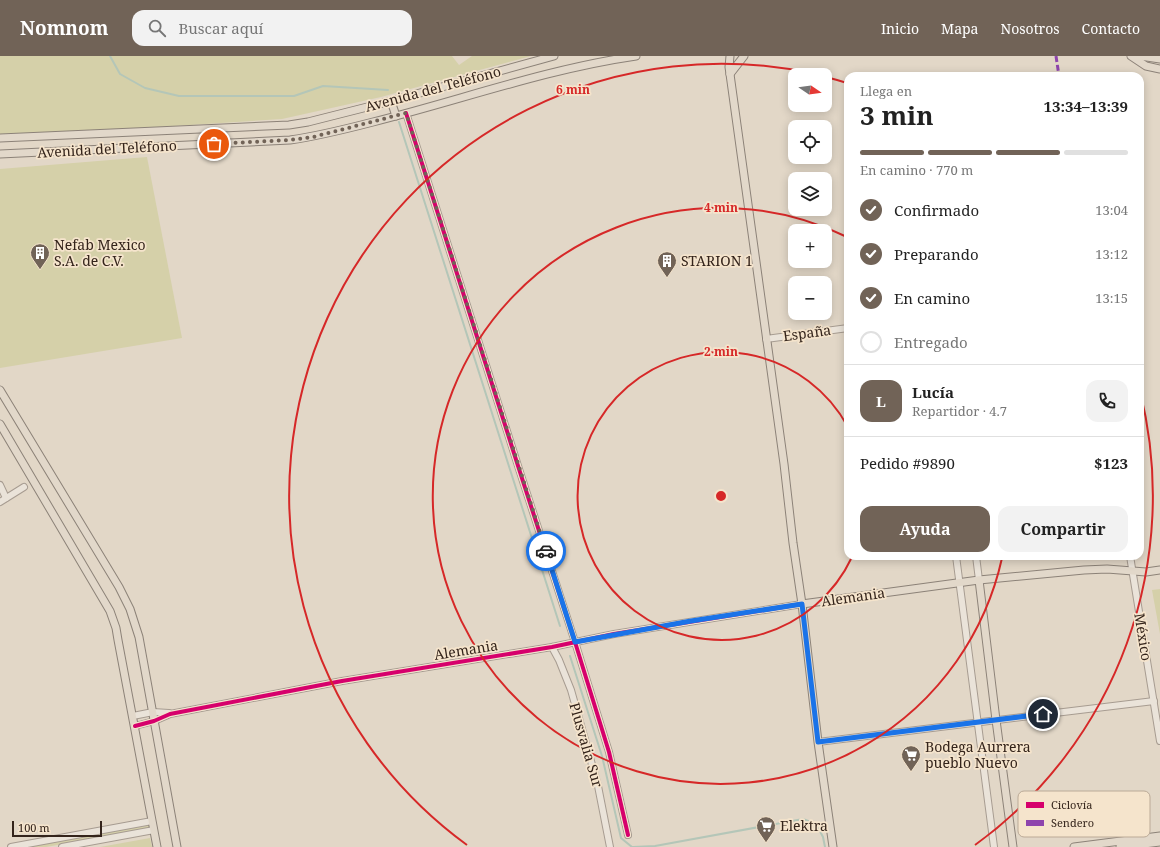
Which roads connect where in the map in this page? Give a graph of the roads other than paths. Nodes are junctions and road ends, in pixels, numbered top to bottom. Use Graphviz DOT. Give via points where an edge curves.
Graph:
graph roads {
  1 [pos="554,56"];
  2 [pos="636,56"];
  3 [pos="730,56"];
  4 [pos="744,56"];
  5 [pos="1131,56"];
  6 [pos="1140,56"];
  7 [pos="1160,59"];
  8 [pos="1160,70"];
  9 [pos="730,74"];
  10 [pos="391,101"];
  11 [pos="406,113"];
  12 [pos="396,116"];
  13 [pos="0,138"];
  14 [pos="0,154"];
  15 [pos="844,329"];
  16 [pos="766,339"];
  17 [pos="0,390"];
  18 [pos="0,424"];
  19 [pos="0,485"];
  20 [pos="24,487"];
  21 [pos="3,500"];
  22 [pos="957,560"];
  23 [pos="976,560"];
  24 [pos="1131,560"];
  25 [pos="1160,570"];
  26 [pos="1132,571"];
  27 [pos="979,580"];
  28 [pos="960,582"];
  29 [pos="802,604"];
  30 [pos="575,642"];
  31 [pos="552,647"];
  32 [pos="1154,701"];
  33 [pos="153,712"];
  34 [pos="170,714"];
  35 [pos="133,716"];
  36 [pos="996,720"];
  37 [pos="154,721"];
  38 [pos="978,722"];
  39 [pos="135,726"];
  40 [pos="1160,741"];
  41 [pos="818,742"];
  42 [pos="152,821"];
  43 [pos="154,830"];
  44 [pos="628,835"];
  45 [pos="1160,836"];
  46 [pos="1160,842"];
  47 [pos="11,847"];
  48 [pos="62,847"];
  49 [pos="157,847"];
  50 [pos="177,847"];
  51 [pos="610,847"];
  52 [pos="833,847"];
  53 [pos="993,847"];
  54 [pos="1013,847"];
  55 [pos="1074,847"];
  56 [pos="1120,847"];
  1 -- 10 [label="main road, Avenida del Teléfono"];
  2 -- 11 [label="main road, Avenida del Teléfono" via="571,68"];
  3 -- 9 [label="main road"];
  4 -- 9 [label="main road"];
  5 -- 8 [label="main road" via="1146,66"];
  6 -- 7 [label="main road"];
  9 -- 16 [label="main road"];
  10 -- 12 [label="main road"];
  10 -- 13 [label="main road, Avenida del Teléfono" via="289,125"];
  11 -- 12 [label="main road, Avenida del Teléfono"];
  11 -- 30 [label="street"];
  12 -- 14 [label="main road, Avenida del Teléfono" via="313,137 290,140"];
  15 -- 16 [label="street, España"];
  16 -- 29 [label="main road"];
  17 -- 33 [label="main road" via="119,586 130,609 139,637"];
  18 -- 35 [label="main road" via="110,611 116,628"];
  19 -- 21 [label="street"];
  20 -- 21 [label="street"];
  22 -- 28 [label="street"];
  23 -- 27 [label="street"];
  24 -- 26 [label="street, México"];
  25 -- 26 [label="main road, Alemania"];
  26 -- 27 [label="main road, Alemania" via="1084,570"];
  26 -- 32 [label="street, México"];
  27 -- 28 [label="main road, Alemania"];
  27 -- 36 [label="main road"];
  28 -- 29 [label="main road, Alemania"];
  28 -- 38 [label="street"];
  29 -- 30 [label="street, Alemania"];
  29 -- 41 [label="main road"];
  30 -- 31 [label="street, Alemania"];
  30 -- 44 [label="street" via="609,752"];
  31 -- 34 [label="street, Alemania" via="342,681"];
  31 -- 51 [label="street, Plusvalia Sur" via="571,690 598,786"];
  32 -- 36 [label="street"];
  32 -- 40 [label="street, México"];
  33 -- 34 [label="street, Alemania"];
  33 -- 35 [label="street, Alemania"];
  33 -- 37 [label="main road"];
  34 -- 37 [label="street, Alemania"];
  35 -- 39 [label="main road"];
  36 -- 38 [label="street"];
  36 -- 54 [label="main road"];
  37 -- 39 [label="street, Alemania"];
  37 -- 50 [label="main road"];
  38 -- 41 [label="street"];
  38 -- 53 [label="street"];
  39 -- 42 [label="main road"];
  41 -- 52 [label="main road"];
  42 -- 43 [label="main road"];
  42 -- 47 [label="street"];
  43 -- 48 [label="street"];
  43 -- 49 [label="main road"];
  45 -- 55 [label="main road"];
  46 -- 56 [label="main road"];
}
